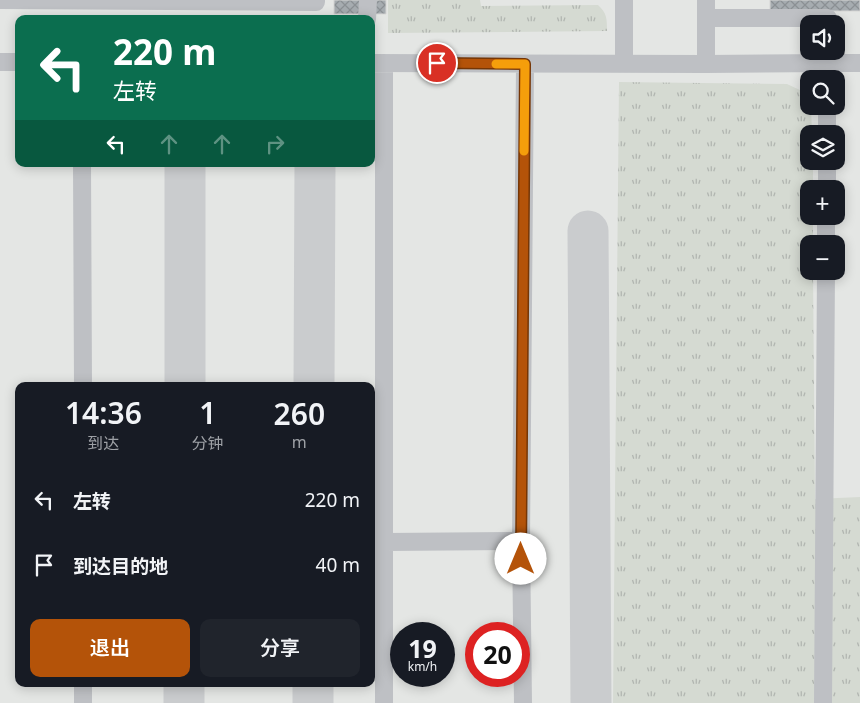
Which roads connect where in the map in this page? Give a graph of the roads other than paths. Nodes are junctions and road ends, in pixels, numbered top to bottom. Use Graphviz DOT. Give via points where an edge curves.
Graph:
graph roads {
  1 [pos="0,0"];
  2 [pos="316,0"];
  3 [pos="368,0"];
  4 [pos="624,0"];
  5 [pos="706,0"];
  6 [pos="158,1"];
  7 [pos="367,15"];
  8 [pos="706,18"];
  9 [pos="800,18"];
  10 [pos="0,62"];
  11 [pos="15,62"];
  12 [pos="378,63"];
  13 [pos="860,63"];
  14 [pos="525,64"];
  15 [pos="624,64"];
  16 [pos="706,64"];
  17 [pos="828,64"];
  18 [pos="82,167"];
  19 [pos="826,280"];
  20 [pos="83,382"];
  21 [pos="521,541"];
  22 [pos="385,542"];
  23 [pos="83,687"];
  24 [pos="83,703"];
  25 [pos="384,703"];
  26 [pos="523,703"];
  27 [pos="823,703"];
  1 -- 6 [label="street"];
  2 -- 6 [label="street"];
  3 -- 7 [label="street"];
  4 -- 15 [label="street"];
  5 -- 8 [label="street"];
  8 -- 9 [label="street"];
  8 -- 16 [label="street"];
  10 -- 11 [label="street"];
  12 -- 14 [label="street"];
  12 -- 22 [label="street"];
  13 -- 17 [label="street"];
  14 -- 15 [label="street"];
  14 -- 21 [label="street"];
  15 -- 16 [label="street"];
  16 -- 17 [label="street"];
  18 -- 20 [label="street"];
  19 -- 27 [label="street"];
  21 -- 22 [label="street"];
  21 -- 26 [label="street"];
  22 -- 25 [label="street"];
  23 -- 24 [label="street"];
}
